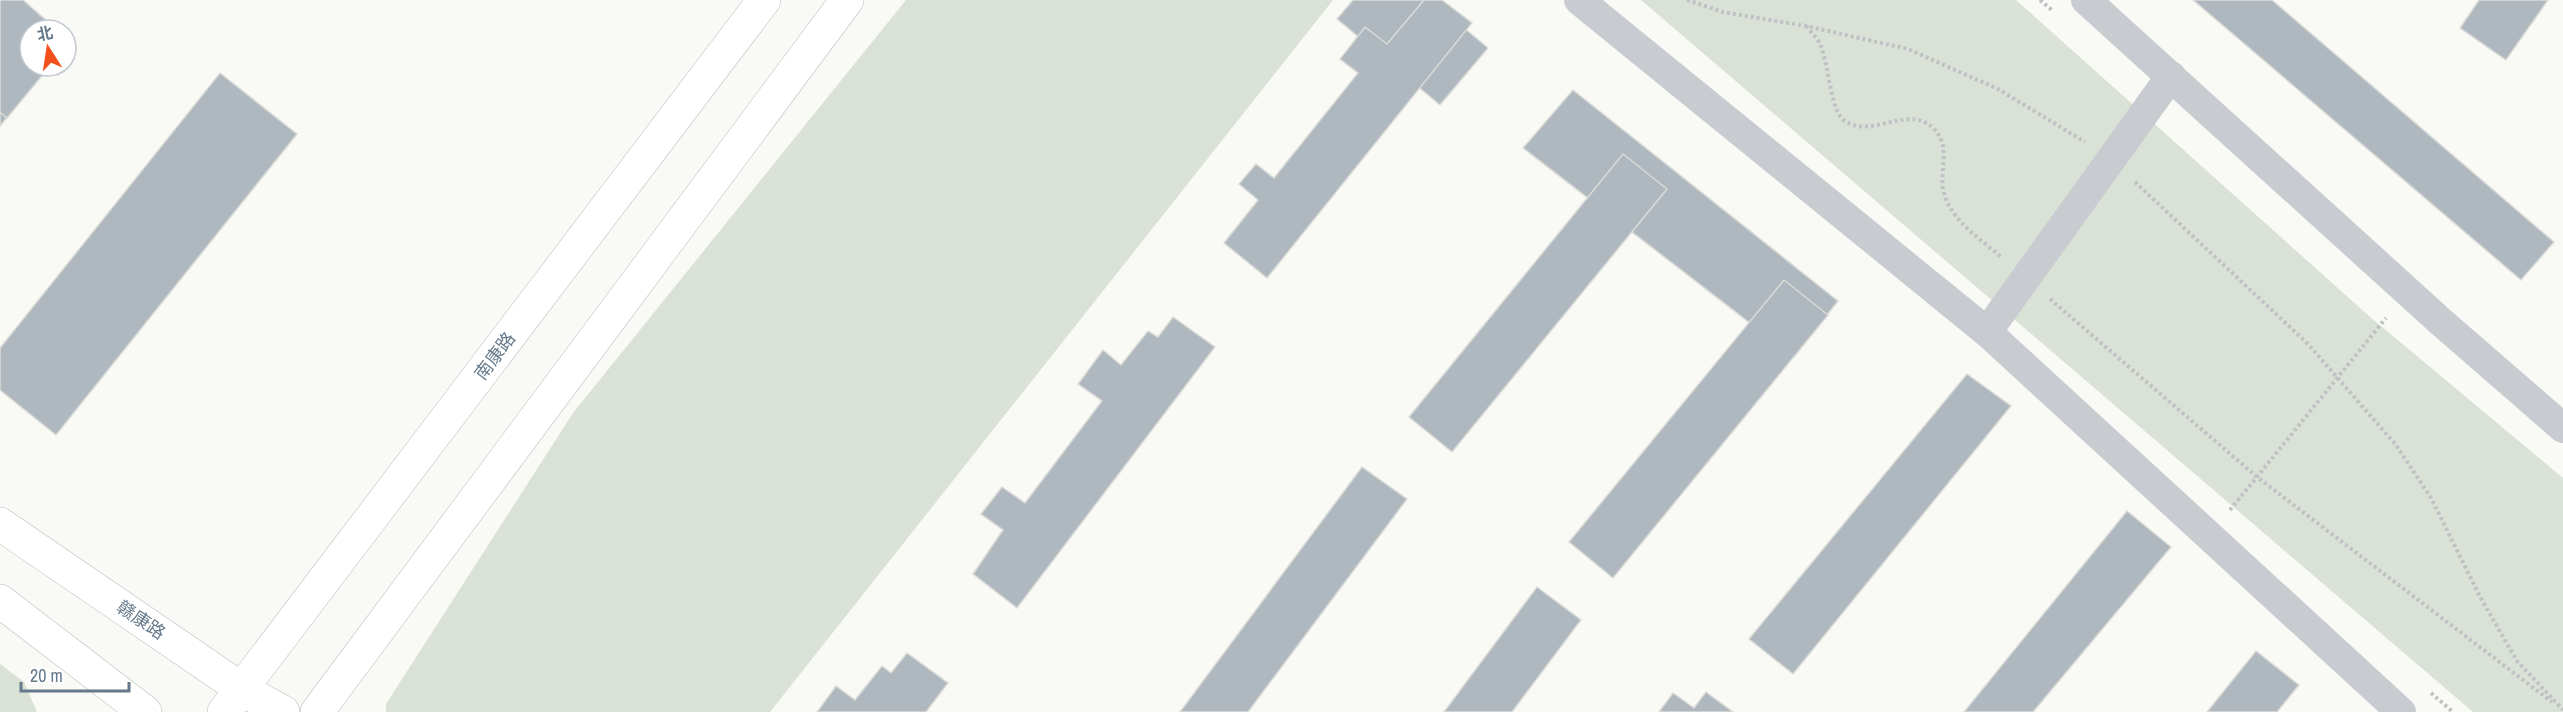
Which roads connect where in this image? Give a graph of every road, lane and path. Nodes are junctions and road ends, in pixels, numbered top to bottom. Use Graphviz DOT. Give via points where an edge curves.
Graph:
graph roads {
  1 [pos="764,0"];
  2 [pos="847,0"];
  3 [pos="1579,0"];
  4 [pos="1687,0"];
  5 [pos="2086,0"];
  6 [pos="1806,26"];
  7 [pos="2171,76"];
  8 [pos="2093,147"];
  9 [pos="2127,174"];
  10 [pos="2006,260"];
  11 [pos="2047,296"];
  12 [pos="2388,315"];
  13 [pos="1987,332"];
  14 [pos="2338,377"];
  15 [pos="2563,428"];
  16 [pos="2257,477"];
  17 [pos="2229,511"];
  18 [pos="0,525"];
  19 [pos="0,601"];
  20 [pos="233,701"];
  21 [pos="2561,709"];
  22 [pos="145,712"];
  23 [pos="284,712"];
  24 [pos="317,712"];
  25 [pos="2401,712"];
  1 -- 20 [label="main road, 南康路"];
  2 -- 24 [label="main road"];
  3 -- 13 [label="street"];
  4 -- 6 [label="path" via="1723,12"];
  5 -- 7 [label="street"];
  6 -- 8 [label="path" via="1908,49 1998,89"];
  6 -- 10 [label="path" via="1820,43 1836,110 1846,122 1879,125 1908,117 1935,129 1942,139 1943,189 1949,205 1959,221"];
  7 -- 13 [label="street"];
  7 -- 15 [label="street"];
  9 -- 14 [label="path" via="2232,270"];
  11 -- 16 [label="path"];
  12 -- 14 [label="path"];
  13 -- 25 [label="street"];
  14 -- 16 [label="path"];
  14 -- 21 [label="path" via="2396,445 2431,498 2517,661"];
  16 -- 17 [label="path"];
  16 -- 21 [label="path"];
  18 -- 20 [label="main road, 赣康路"];
  19 -- 22 [label="main road"];
  20 -- 23 [label="main road, 赣康路"];
}
